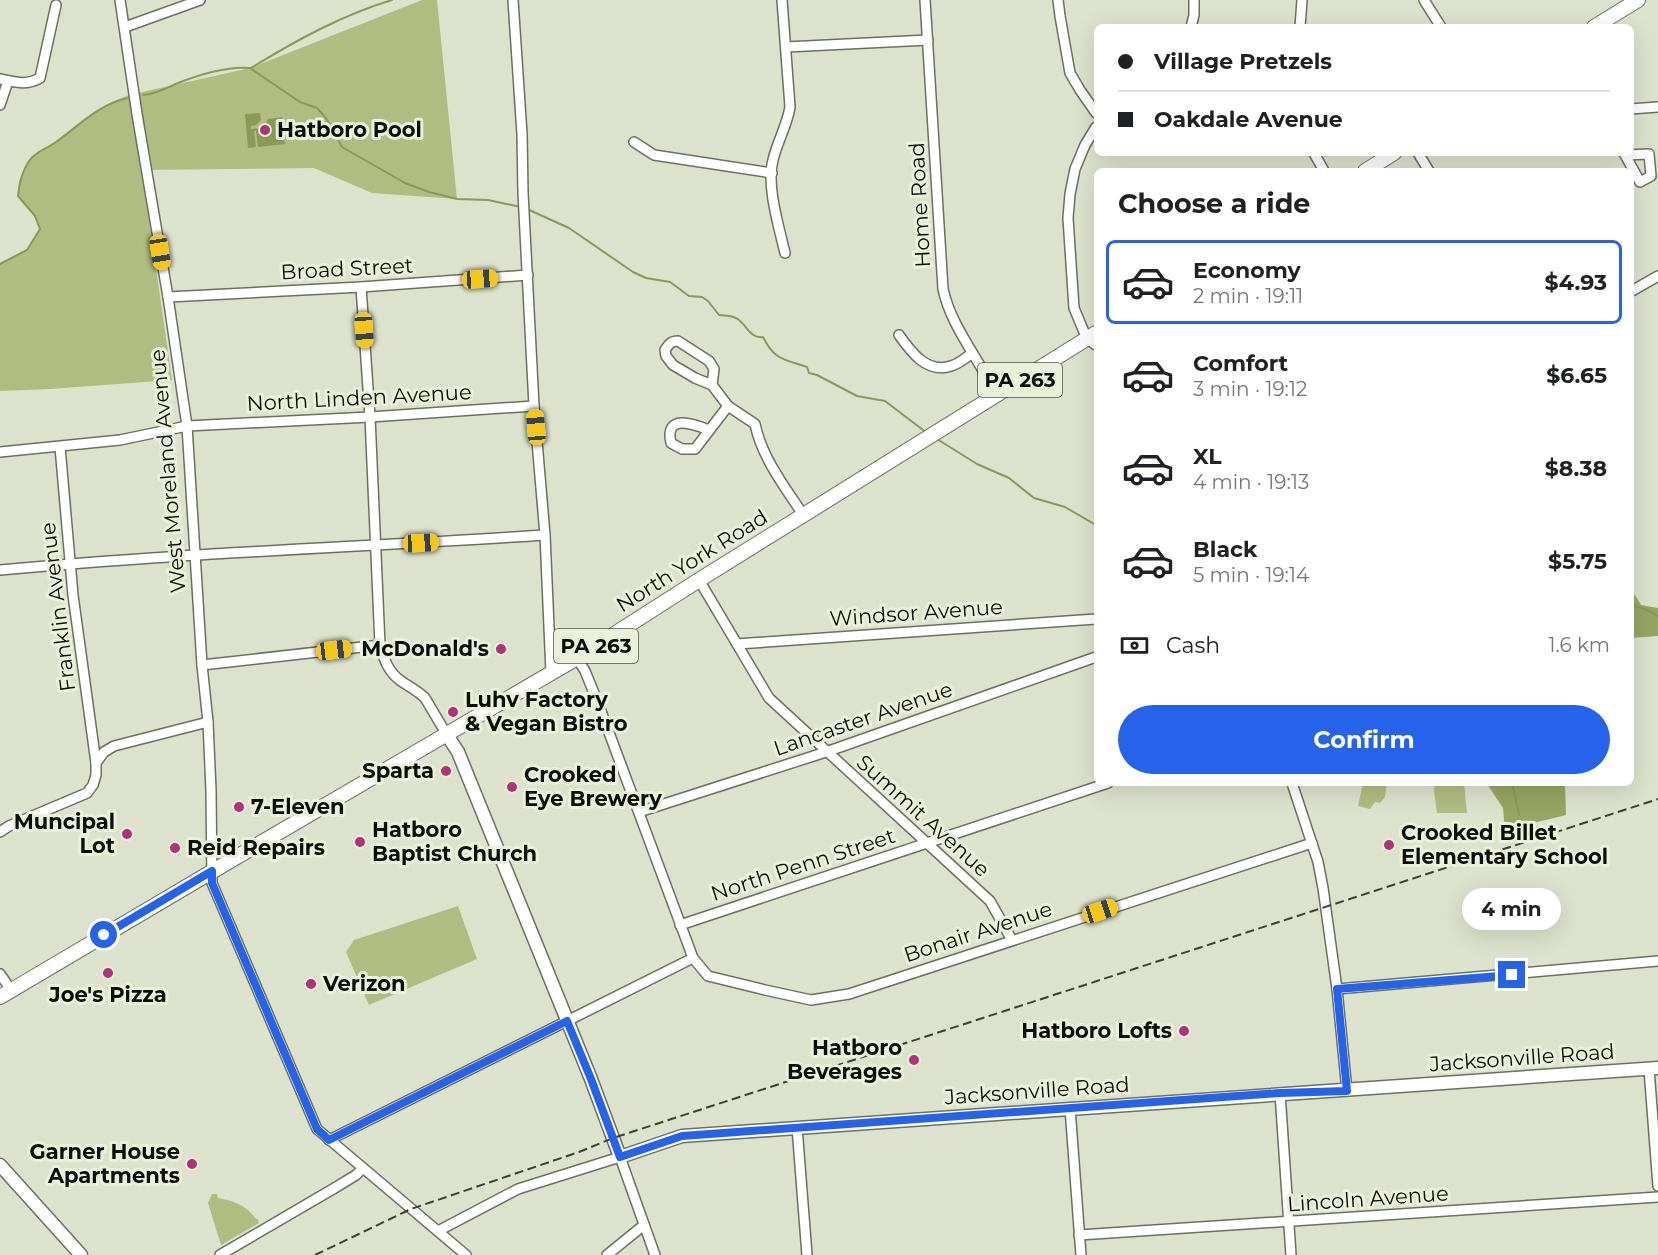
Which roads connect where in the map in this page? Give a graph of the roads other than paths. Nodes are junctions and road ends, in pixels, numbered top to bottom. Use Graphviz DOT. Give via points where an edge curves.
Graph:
graph roads {
  1 [pos="120,0"];
  2 [pos="200,0"];
  3 [pos="513,0"];
  4 [pos="782,0"];
  5 [pos="925,0"];
  6 [pos="1058,0"];
  7 [pos="1194,0"];
  8 [pos="1302,0"];
  9 [pos="1424,0"];
  10 [pos="1638,0"];
  11 [pos="56,4"];
  12 [pos="1192,24"];
  13 [pos="1300,24"];
  14 [pos="1439,24"];
  15 [pos="1599,24"];
  16 [pos="125,27"];
  17 [pos="928,40"];
  18 [pos="786,47"];
  19 [pos="4,80"];
  20 [pos="0,105"];
  21 [pos="1658,106"];
  22 [pos="1634,109"];
  23 [pos="1094,110"];
  24 [pos="1094,130"];
  25 [pos="634,142"];
  26 [pos="1389,156"];
  27 [pos="1370,168"];
  28 [pos="772,172"];
  29 [pos="785,253"];
  30 [pos="528,275"];
  31 [pos="1658,276"];
  32 [pos="361,287"];
  33 [pos="1634,290"];
  34 [pos="168,297"];
  35 [pos="899,335"];
  36 [pos="1093,339"];
  37 [pos="972,353"];
  38 [pos="712,385"];
  39 [pos="996,395"];
  40 [pos="534,406"];
  41 [pos="728,406"];
  42 [pos="370,417"];
  43 [pos="187,426"];
  44 [pos="709,430"];
  45 [pos="60,447"];
  46 [pos="0,452"];
  47 [pos="804,516"];
  48 [pos="545,535"];
  49 [pos="376,546"];
  50 [pos="195,554"];
  51 [pos="69,564"];
  52 [pos="0,570"];
  53 [pos="699,580"];
  54 [pos="1094,619"];
  55 [pos="737,644"];
  56 [pos="380,645"];
  57 [pos="577,658"];
  58 [pos="1094,658"];
  59 [pos="202,665"];
  60 [pos="551,673"];
  61 [pos="208,722"];
  62 [pos="447,735"];
  63 [pos="826,752"];
  64 [pos="96,763"];
  65 [pos="1099,786"];
  66 [pos="1293,786"];
  67 [pos="639,812"];
  68 [pos="0,832"];
  69 [pos="928,843"];
  70 [pos="1312,843"];
  71 [pos="212,871"];
  72 [pos="680,926"];
  73 [pos="1012,939"];
  74 [pos="693,958"];
  75 [pos="1658,961"];
  76 [pos="0,974"];
  77 [pos="1337,989"];
  78 [pos="6,994"];
  79 [pos="567,1021"];
  80 [pos="1653,1068"];
  81 [pos="1347,1091"];
  82 [pos="1280,1093"];
  83 [pos="1070,1108"];
  84 [pos="797,1127"];
  85 [pos="329,1140"];
  86 [pos="620,1157"];
  87 [pos="0,1165"];
  88 [pos="363,1168"];
  89 [pos="1658,1186"];
  90 [pos="1658,1197"];
  91 [pos="1288,1222"];
  92 [pos="644,1225"];
  93 [pos="438,1231"];
  94 [pos="1079,1235"];
  95 [pos="81,1255"];
  96 [pos="220,1255"];
  97 [pos="466,1255"];
  98 [pos="607,1255"];
  99 [pos="655,1255"];
  100 [pos="807,1255"];
  101 [pos="1081,1255"];
  102 [pos="1292,1255"];
  1 -- 16 [label="street, West Moreland Avenue"];
  2 -- 16 [label="street"];
  3 -- 30 [label="street"];
  4 -- 18 [label="street"];
  5 -- 17 [label="street, Home Road"];
  6 -- 23 [label="street" via="1070,73"];
  7 -- 12 [label="street"];
  8 -- 13 [label="street"];
  9 -- 14 [label="street"];
  10 -- 15 [label="highway"];
  11 -- 19 [label="street" via="40,78 22,84"];
  16 -- 34 [label="street, West Moreland Avenue"];
  17 -- 18 [label="street"];
  17 -- 37 [label="street, Home Road" via="943,288"];
  18 -- 28 [label="street" via="790,107"];
  19 -- 20 [label="street"];
  21 -- 22 [label="street"];
  24 -- 36 [label="street" via="1075,169 1068,218 1074,308"];
  25 -- 28 [label="street" via="654,155"];
  26 -- 27 [label="highway"];
  28 -- 29 [label="street" via="771,188"];
  30 -- 32 [label="street, Broad Street"];
  30 -- 40 [label="street"];
  31 -- 33 [label="street"];
  32 -- 34 [label="street, Broad Street"];
  32 -- 42 [label="street"];
  34 -- 43 [label="street, West Moreland Avenue"];
  35 -- 37 [label="street" via="918,358 937,368 951,366"];
  36 -- 39 [label="highway, North York Road / PA 263"];
  37 -- 39 [label="street, Home Road"];
  38 -- 38 [label="street" via="673,365 666,356 668,345 678,341 709,361 714,369"];
  38 -- 41 [label="street"];
  39 -- 47 [label="highway, North York Road / PA 263"];
  40 -- 42 [label="street, North Linden Avenue"];
  40 -- 48 [label="street"];
  41 -- 44 [label="street"];
  41 -- 47 [label="street" via="755,424 758,441"];
  42 -- 43 [label="street, North Linden Avenue"];
  42 -- 49 [label="street"];
  43 -- 45 [label="street, North Linden Avenue"];
  43 -- 50 [label="street, West Moreland Avenue"];
  45 -- 46 [label="street, North Linden Avenue"];
  45 -- 51 [label="street, Franklin Avenue"];
  47 -- 53 [label="highway, North York Road / PA 263"];
  48 -- 49 [label="street"];
  48 -- 60 [label="street"];
  49 -- 50 [label="street"];
  49 -- 56 [label="street"];
  50 -- 51 [label="street"];
  50 -- 59 [label="street, West Moreland Avenue"];
  51 -- 52 [label="street"];
  51 -- 64 [label="street, Franklin Avenue"];
  53 -- 55 [label="street, Summit Avenue"];
  53 -- 57 [label="highway, North York Road / PA 263"];
  54 -- 55 [label="street, Windsor Avenue"];
  55 -- 63 [label="street, Summit Avenue" via="769,698"];
  56 -- 59 [label="street"];
  56 -- 62 [label="street" via="391,672 425,698"];
  57 -- 60 [label="highway, North York Road / PA 263"];
  57 -- 67 [label="street"];
  58 -- 63 [label="street, Lancaster Avenue"];
  59 -- 61 [label="street, West Moreland Avenue"];
  60 -- 62 [label="highway, North York Road / PA 263"];
  61 -- 64 [label="street" via="114,746"];
  61 -- 71 [label="street, West Moreland Avenue"];
  62 -- 71 [label="highway, North York Road / PA 263"];
  62 -- 79 [label="main road" via="458,752"];
  63 -- 67 [label="street, Lancaster Avenue"];
  63 -- 69 [label="street, Summit Avenue"];
  64 -- 68 [label="street" via="96,775 87,793"];
  65 -- 69 [label="street, North Penn Street"];
  66 -- 70 [label="street"];
  67 -- 72 [label="street"];
  69 -- 72 [label="street, North Penn Street"];
  69 -- 73 [label="street, Summit Avenue" via="990,901"];
  70 -- 73 [label="street, Bonair Avenue"];
  70 -- 77 [label="street" via="1323,888"];
  71 -- 78 [label="highway, PA 263"];
  71 -- 85 [label="street, West Moreland Avenue" via="212,883 317,1129"];
  72 -- 74 [label="street"];
  73 -- 74 [label="street, Bonair Avenue" via="849,994 811,1000 708,976"];
  74 -- 79 [label="street"];
  75 -- 77 [label="street"];
  76 -- 78 [label="street"];
  77 -- 81 [label="street"];
  79 -- 85 [label="street"];
  79 -- 86 [label="main road"];
  80 -- 81 [label="main road, Jacksonville Road"];
  80 -- 89 [label="street"];
  81 -- 82 [label="main road, Jacksonville Road"];
  82 -- 83 [label="main road, Jacksonville Road"];
  82 -- 91 [label="street"];
  83 -- 84 [label="main road, Jacksonville Road"];
  83 -- 94 [label="street"];
  84 -- 86 [label="main road, Jacksonville Road" via="682,1136"];
  84 -- 100 [label="street"];
  85 -- 88 [label="street, West Moreland Avenue"];
  86 -- 92 [label="street"];
  86 -- 93 [label="street, Jacksonville Road" via="518,1189"];
  87 -- 95 [label="main road"];
  88 -- 93 [label="street, West Moreland Avenue"];
  88 -- 96 [label="street"];
  90 -- 91 [label="street, Lincoln Avenue"];
  91 -- 94 [label="street, Lincoln Avenue"];
  91 -- 102 [label="street"];
  92 -- 98 [label="street"];
  92 -- 99 [label="street"];
  93 -- 97 [label="street, West Moreland Avenue"];
  94 -- 101 [label="street"];
}
